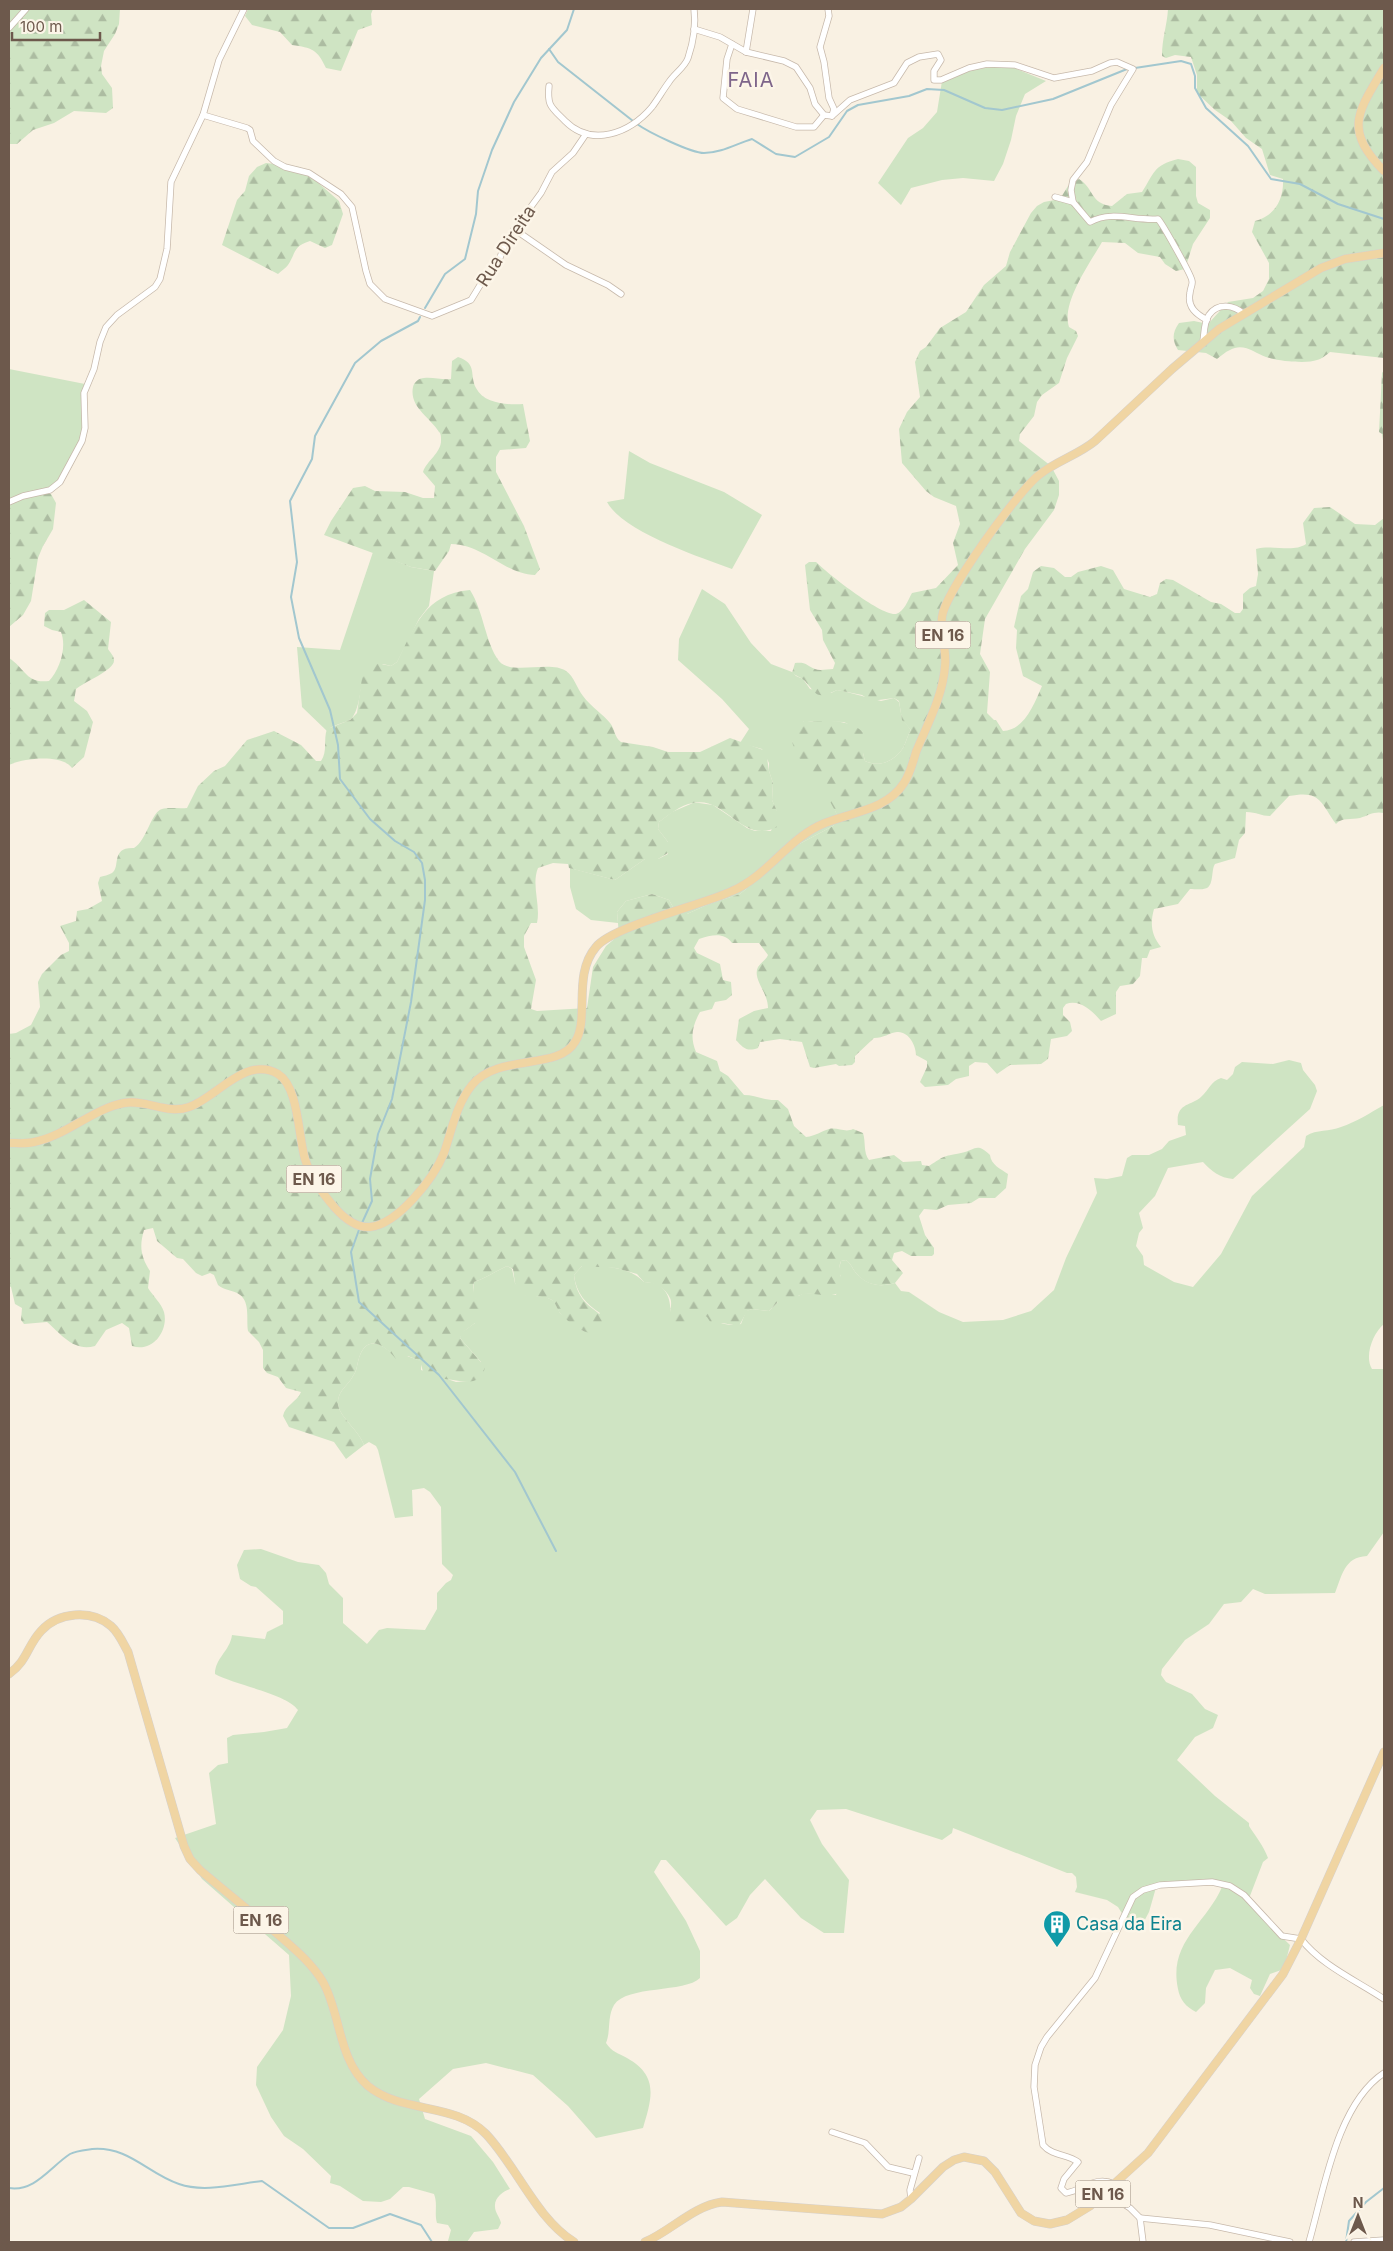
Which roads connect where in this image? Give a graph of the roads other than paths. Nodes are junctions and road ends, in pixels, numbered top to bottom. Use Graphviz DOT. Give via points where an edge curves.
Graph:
graph roads {
  1 [pos="26,9"];
  2 [pos="244,9"];
  3 [pos="694,9"];
  4 [pos="753,9"];
  5 [pos="828,9"];
  6 [pos="9,28"];
  7 [pos="694,29"];
  8 [pos="732,44"];
  9 [pos="746,52"];
  10 [pos="1384,68"];
  11 [pos="549,86"];
  12 [pos="203,115"];
  13 [pos="824,115"];
  14 [pos="832,116"];
  15 [pos="586,134"];
  16 [pos="1384,171"];
  17 [pos="1055,197"];
  18 [pos="1073,202"];
  19 [pos="514,229"];
  20 [pos="1384,253"];
  21 [pos="621,294"];
  22 [pos="1244,314"];
  23 [pos="1207,320"];
  24 [pos="1203,342"];
  25 [pos="9,502"];
  26 [pos="9,1143"];
  27 [pos="9,1674"];
  28 [pos="1384,1752"];
  29 [pos="1301,1939"];
  30 [pos="1384,1999"];
  31 [pos="1384,2073"];
  32 [pos="832,2132"];
  33 [pos="919,2158"];
  34 [pos="913,2174"];
  35 [pos="1114,2184"];
  36 [pos="1106,2192"];
  37 [pos="912,2200"];
  38 [pos="1140,2218"];
  39 [pos="1384,2240"];
  40 [pos="574,2242"];
  41 [pos="645,2242"];
  42 [pos="1143,2242"];
  43 [pos="1290,2242"];
  44 [pos="1309,2242"];
  45 [pos="1354,2242"];
  1 -- 6 [label="street"];
  2 -- 12 [label="street" via="215,69"];
  3 -- 7 [label="street"];
  4 -- 9 [label="street"];
  5 -- 14 [label="street" via="820,47 834,109"];
  7 -- 8 [label="street"];
  7 -- 15 [label="street" via="687,60 652,108 638,121 607,136"];
  8 -- 9 [label="street"];
  8 -- 13 [label="street" via="723,98 737,109 796,127 814,127"];
  9 -- 13 [label="street" via="796,67"];
  10 -- 16 [label="main road" via="1366,98 1358,125 1363,146"];
  11 -- 15 [label="street" via="548,99 552,109 568,124"];
  12 -- 19 [label="street, Rua Direita" via="247,128 253,141 274,161 309,174 346,199 352,207 368,279 375,290 391,302 432,316 469,302 498,263"];
  12 -- 25 [label="street" via="171,182 167,249 160,279 155,287 111,320 100,342 94,370 84,393 85,428 80,447 55,488"];
  13 -- 14 [label="street"];
  14 -- 18 [label="street" via="850,100 894,83 907,63 919,57 938,54 942,60 934,70 934,80 987,64 1015,65 1054,78 1117,62 1133,69 1110,105 1087,162 1073,180"];
  15 -- 19 [label="street, Rua Direita" via="573,153 552,172"];
  17 -- 18 [label="street"];
  18 -- 23 [label="street" via="1090,222 1111,215 1158,219 1192,281 1189,302 1195,313"];
  19 -- 21 [label="street" via="566,265"];
  20 -- 22 [label="main road, EN 16" via="1345,259 1321,268"];
  22 -- 23 [label="street" via="1237,308 1226,306 1217,308"];
  22 -- 24 [label="main road, EN 16"];
  23 -- 24 [label="street"];
  24 -- 26 [label="main road, EN 16" via="1095,441 1037,476 1019,495 960,579 942,614 946,664 943,686 904,783 888,799 865,812 824,823 810,831 744,886 618,932 597,944 583,976 580,1030 573,1046 555,1056 500,1067 474,1081 458,1108 435,1172 394,1216 368,1227 343,1217 330,1203 312,1176 305,1157 292,1094 280,1075 267,1070 249,1072 232,1080 188,1108 173,1110 141,1102 124,1103 47,1138"];
  27 -- 40 [label="main road, EN 16" via="19,1667 40,1632 61,1617 81,1615 97,1618 116,1630 128,1652 190,1859 317,1973 330,2000 347,2053 358,2075 368,2085 397,2102 450,2114 474,2124 511,2165 552,2225"];
  28 -- 29 [label="main road, EN 16"];
  29 -- 30 [label="street" via="1331,1965"];
  29 -- 35 [label="main road, EN 16" via="1283,1974 1148,2153"];
  29 -- 35 [label="street" via="1282,1936 1244,1895 1230,1886 1212,1882 1160,1885 1133,1897 1095,1978 1047,2037 1035,2065 1034,2087 1043,2145 1048,2151 1078,2162 1061,2188 1066,2193 1105,2180"];
  31 -- 44 [label="street" via="1360,2095 1342,2127"];
  32 -- 34 [label="street" via="865,2143 888,2167"];
  33 -- 34 [label="street"];
  34 -- 37 [label="street"];
  35 -- 36 [label="main road, EN 16"];
  36 -- 37 [label="main road, EN 16" via="1066,2220 1050,2224 1034,2221 1021,2213 995,2172 984,2161 964,2157 943,2167"];
  36 -- 38 [label="street"];
  37 -- 41 [label="main road, EN 16" via="882,2214 732,2201 713,2203"];
  38 -- 42 [label="street"];
  38 -- 43 [label="street" via="1210,2225"];
  39 -- 45 [label="street"];
}
